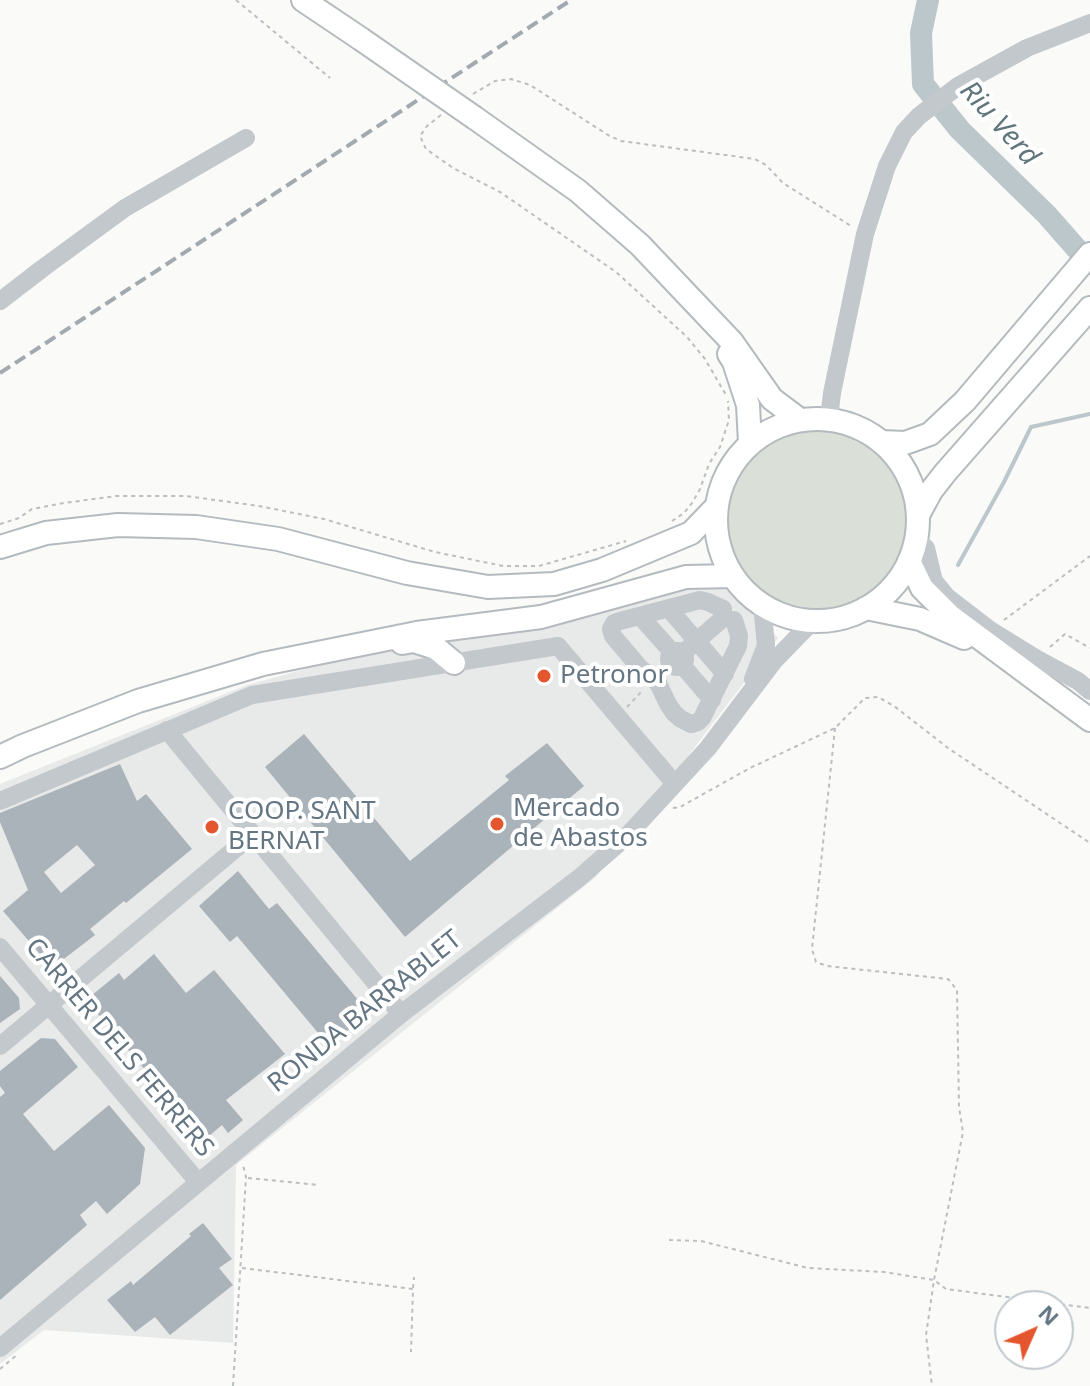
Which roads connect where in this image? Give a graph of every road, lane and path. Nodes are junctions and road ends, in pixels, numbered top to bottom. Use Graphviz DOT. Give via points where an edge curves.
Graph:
graph roads {
  1 [pos="236,0"];
  2 [pos="303,0"];
  3 [pos="1090,23"];
  4 [pos="330,78"];
  5 [pos="474,93"];
  6 [pos="450,108"];
  7 [pos="246,138"];
  8 [pos="865,234"];
  9 [pos="1090,254"];
  10 [pos="0,301"];
  11 [pos="696,303"];
  12 [pos="1086,313"];
  13 [pos="829,419"];
  14 [pos="800,420"];
  15 [pos="881,442"];
  16 [pos="750,443"];
  17 [pos="716,507"];
  18 [pos="918,515"];
  19 [pos="0,524"];
  20 [pos="665,525"];
  21 [pos="636,538"];
  22 [pos="916,538"];
  23 [pos="0,547"];
  24 [pos="1090,556"];
  25 [pos="909,561"];
  26 [pos="733,576"];
  27 [pos="762,605"];
  28 [pos="669,609"];
  29 [pos="867,615"];
  30 [pos="640,616"];
  31 [pos="726,616"];
  32 [pos="820,627"];
  33 [pos="990,630"];
  34 [pos="1090,648"];
  35 [pos="681,655"];
  36 [pos="1007,659"];
  37 [pos="1037,659"];
  38 [pos="454,663"];
  39 [pos="263,664"];
  40 [pos="725,674"];
  41 [pos="654,679"];
  42 [pos="1090,691"];
  43 [pos="712,700"];
  44 [pos="746,700"];
  45 [pos="617,715"];
  46 [pos="1090,720"];
  47 [pos="835,728"];
  48 [pos="167,730"];
  49 [pos="0,757"];
  50 [pos="675,784"];
  51 [pos="0,801"];
  52 [pos="650,811"];
  53 [pos="253,834"];
  54 [pos="1090,843"];
  55 [pos="0,947"];
  56 [pos="49,1005"];
  57 [pos="401,1014"];
  58 [pos="0,1046"];
  59 [pos="238,1149"];
  60 [pos="246,1177"];
  61 [pos="198,1182"];
  62 [pos="319,1185"];
  63 [pos="669,1240"];
  64 [pos="241,1268"];
  65 [pos="414,1277"];
  66 [pos="934,1280"];
  67 [pos="413,1289"];
  68 [pos="1090,1308"];
  69 [pos="0,1348"];
  70 [pos="25,1348"];
  71 [pos="411,1352"];
  72 [pos="0,1369"];
  73 [pos="233,1386"];
  74 [pos="932,1386"];
  1 -- 4 [label="path"];
  2 -- 11 [label="main road, bridge" via="578,191"];
  3 -- 8 [label="street" via="1027,48 958,86 919,116 904,132 887,166"];
  5 -- 8 [label="path" via="511,79 530,85 621,141 755,159 783,183"];
  6 -- 20 [label="path" via="420,136 426,149 500,192 616,272 687,337 727,397 729,420 700,489 684,513"];
  7 -- 10 [label="street" via="125,208"];
  8 -- 13 [label="street"];
  9 -- 15 [label="main road" via="965,401 930,434 905,443"];
  11 -- 14 [label="main road" via="732,342 772,399"];
  11 -- 16 [label="main road" via="734,362 748,405"];
  12 -- 18 [label="main road" via="945,473"];
  13 -- 14 [label="main road"];
  13 -- 15 [label="main road" via="848,423"];
  14 -- 16 [label="main road"];
  15 -- 18 [label="main road" via="907,474"];
  16 -- 17 [label="main road" via="722,483"];
  17 -- 23 [label="main road" via="691,533 554,584 488,587 407,573 278,539 196,527 118,525 46,533"];
  17 -- 26 [label="main road" via="716,531"];
  18 -- 22 [label="main road"];
  19 -- 21 [label="path" via="32,509 64,503 116,496 186,496 324,519 503,566 539,566"];
  22 -- 25 [label="main road"];
  22 -- 33 [label="street" via="926,548 934,581"];
  24 -- 33 [label="path"];
  25 -- 29 [label="main road"];
  25 -- 36 [label="main road" via="933,601"];
  26 -- 27 [label="main road"];
  26 -- 39 [label="main road" via="686,577 541,617 417,633"];
  27 -- 32 [label="main road"];
  27 -- 44 [label="street" via="766,645"];
  28 -- 30 [label="street"];
  28 -- 31 [label="street" via="700,600"];
  28 -- 35 [label="street"];
  29 -- 32 [label="main road"];
  29 -- 32 [label="path" via="844,630"];
  29 -- 36 [label="main road" via="920,619"];
  30 -- 35 [label="street"];
  30 -- 41 [label="street" via="614,623 611,629"];
  31 -- 35 [label="street"];
  31 -- 40 [label="street" via="739,636"];
  32 -- 44 [label="street, RONDA BARRABLET" via="806,628"];
  33 -- 37 [label="street"];
  34 -- 37 [label="path" via="1065,634"];
  35 -- 40 [label="street"];
  35 -- 41 [label="street"];
  35 -- 43 [label="street"];
  36 -- 46 [label="main road"];
  37 -- 42 [label="street"];
  38 -- 39 [label="main road" via="436,648 414,641"];
  38 -- 45 [label="street" via="558,646"];
  38 -- 48 [label="street" via="252,695"];
  39 -- 49 [label="main road" via="138,701"];
  40 -- 43 [label="street"];
  41 -- 43 [label="street" via="674,713 691,724 702,718"];
  41 -- 45 [label="path"];
  44 -- 50 [label="street, RONDA BARRABLET"];
  45 -- 50 [label="street"];
  47 -- 52 [label="path" via="680,807"];
  47 -- 54 [label="path" via="865,698 878,697"];
  47 -- 66 [label="path" via="812,949 816,962 948,979 957,990 963,1132"];
  48 -- 51 [label="street"];
  48 -- 53 [label="street"];
  50 -- 52 [label="street, RONDA BARRABLET"];
  52 -- 57 [label="street, RONDA BARRABLET" via="579,878"];
  53 -- 56 [label="street"];
  53 -- 57 [label="street"];
  55 -- 56 [label="street, CARRER DELS FERRERS"];
  56 -- 58 [label="street"];
  56 -- 61 [label="street, CARRER DELS FERRERS"];
  57 -- 59 [label="street, RONDA BARRABLET"];
  59 -- 60 [label="path"];
  59 -- 61 [label="street, RONDA BARRABLET"];
  60 -- 62 [label="path"];
  60 -- 64 [label="path"];
  61 -- 69 [label="street, RONDA BARRABLET"];
  63 -- 66 [label="path" via="701,1241 808,1268"];
  64 -- 67 [label="path"];
  64 -- 73 [label="path"];
  65 -- 67 [label="path"];
  66 -- 68 [label="path" via="946,1289"];
  66 -- 74 [label="path" via="926,1335"];
  67 -- 71 [label="path"];
  70 -- 72 [label="path"];
}
